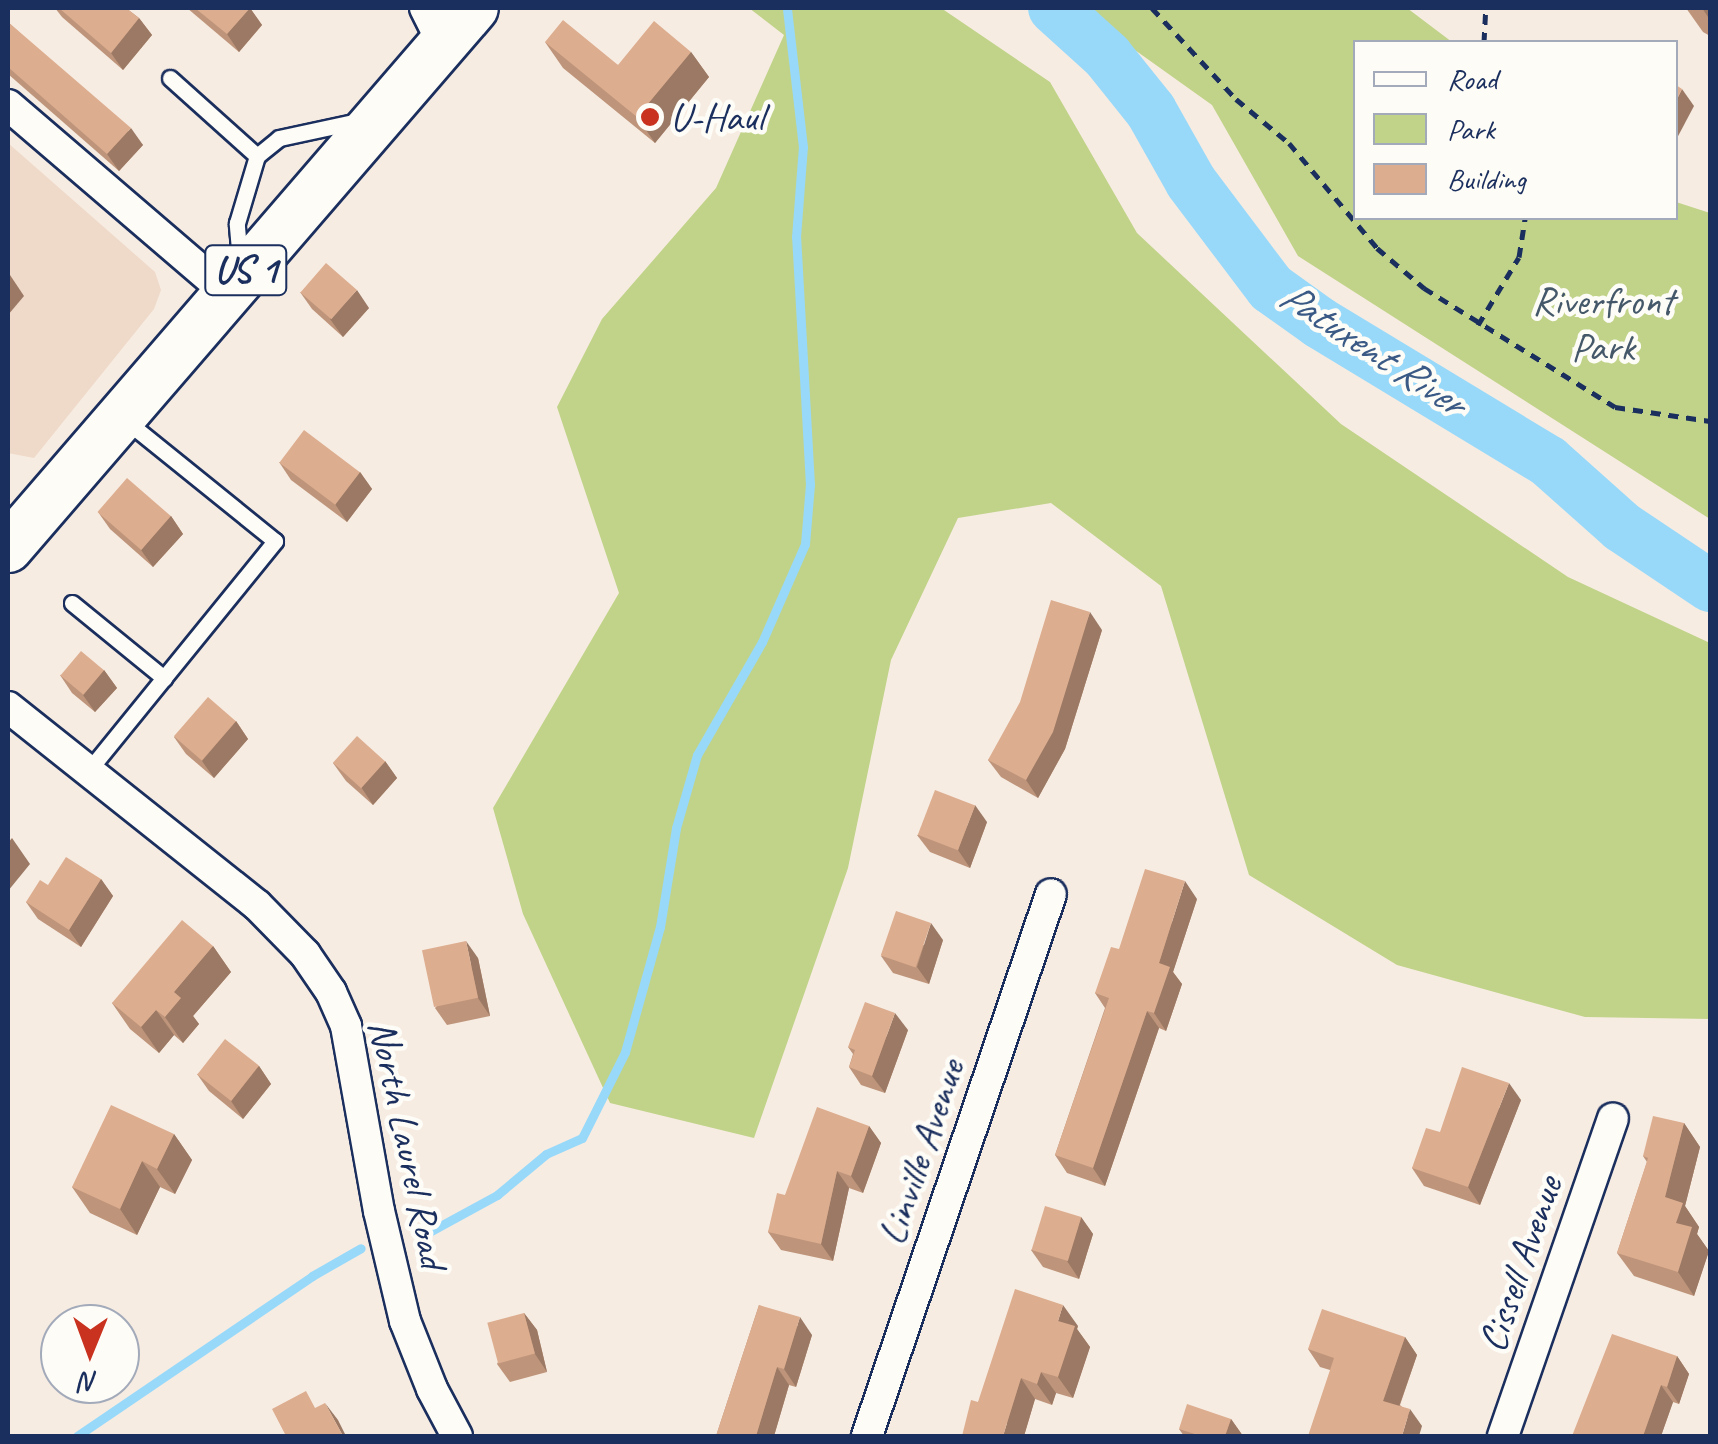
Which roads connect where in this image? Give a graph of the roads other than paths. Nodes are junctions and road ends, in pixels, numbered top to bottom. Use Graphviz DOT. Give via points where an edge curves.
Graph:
graph roads {
  1 [pos="474,8"];
  2 [pos="434,26"];
  3 [pos="170,78"];
  4 [pos="8,106"];
  5 [pos="380,116"];
  6 [pos="257,156"];
  7 [pos="234,284"];
  8 [pos="120,416"];
  9 [pos="14,528"];
  10 [pos="72,603"];
  11 [pos="164,678"];
  12 [pos="8,706"];
  13 [pos="89,770"];
  14 [pos="1051,894"];
  15 [pos="1613,1118"];
  16 [pos="457,1436"];
  17 [pos="867,1436"];
  18 [pos="1502,1436"];
  1 -- 2 [label="main road, US 1"];
  2 -- 5 [label="main road, US 1"];
  3 -- 6 [label="lane"];
  4 -- 7 [label="street"];
  5 -- 6 [label="lane" via="279,138"];
  5 -- 7 [label="main road, US 1"];
  6 -- 7 [label="lane" via="237,223"];
  7 -- 8 [label="main road, US 1"];
  8 -- 9 [label="main road, US 1"];
  8 -- 11 [label="lane" via="275,540"];
  10 -- 11 [label="lane"];
  11 -- 13 [label="lane"];
  12 -- 13 [label="street, North Laurel Road"];
  13 -- 16 [label="street, North Laurel Road" via="257,905 331,992 350,1043 405,1321"];
  14 -- 17 [label="street, Linville Avenue"];
  15 -- 18 [label="street, Cissell Avenue"];
}
